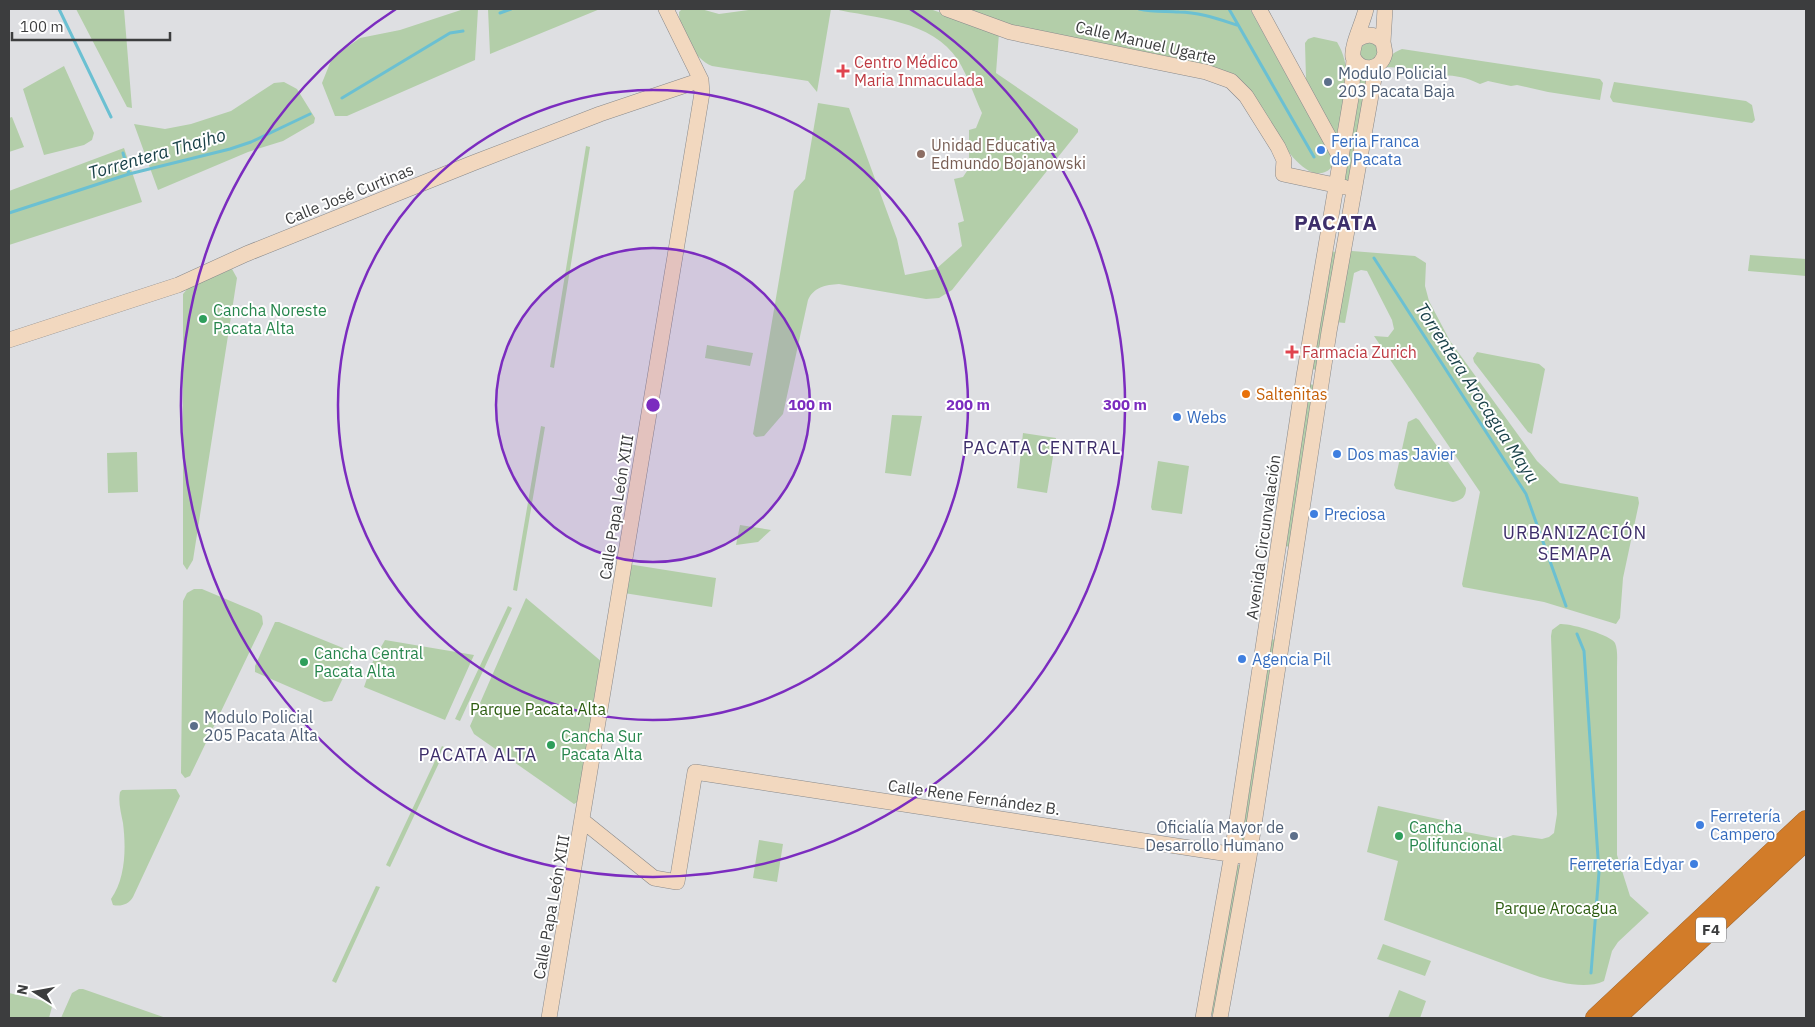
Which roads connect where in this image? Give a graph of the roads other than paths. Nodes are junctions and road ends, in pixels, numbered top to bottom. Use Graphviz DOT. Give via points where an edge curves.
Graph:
graph roads {
  1 [pos="666,9"];
  2 [pos="947,9"];
  3 [pos="1259,9"];
  4 [pos="1366,9"];
  5 [pos="1385,9"];
  6 [pos="1358,38"];
  7 [pos="1383,42"];
  8 [pos="1354,59"];
  9 [pos="1376,67"];
  10 [pos="701,80"];
  11 [pos="1341,159"];
  12 [pos="1336,186"];
  13 [pos="1353,189"];
  14 [pos="9,340"];
  15 [pos="1806,820"];
  16 [pos="583,821"];
  17 [pos="1806,841"];
  18 [pos="1232,854"];
  19 [pos="1248,857"];
  20 [pos="1600,1017"];
  21 [pos="549,1018"];
  22 [pos="1203,1018"];
  23 [pos="1220,1018"];
  1 -- 10 [label="street, Calle Papa León XIII"];
  2 -- 12 [label="street, Calle Manuel Ugarte" via="1010,32 1196,70 1231,81 1264,121 1284,160 1283,174"];
  3 -- 11 [label="street"];
  4 -- 6 [label="street"];
  5 -- 7 [label="street"];
  6 -- 7 [label="street" via="1373,35"];
  6 -- 8 [label="street" via="1352,50"];
  7 -- 9 [label="street" via="1384,57"];
  8 -- 9 [label="street" via="1362,67"];
  8 -- 11 [label="street, Avenida Circunvalación"];
  9 -- 13 [label="street"];
  10 -- 14 [label="street, Calle José Curtinas" via="608,111 473,163 246,254 178,285"];
  10 -- 16 [label="street, Calle Papa León XIII" via="702,92"];
  11 -- 12 [label="street, Avenida Circunvalación"];
  12 -- 13 [label="street"];
  12 -- 18 [label="street, Avenida Circunvalación"];
  13 -- 19 [label="street"];
  15 -- 20 [label="highway, F4"];
  16 -- 18 [label="street, Calle Rene Fernández B." via="654,878 677,882 695,772"];
  16 -- 21 [label="street, Calle Papa León XIII"];
  17 -- 20 [label="highway, F4"];
  18 -- 19 [label="street, Calle Rene Fernández B."];
  18 -- 22 [label="street, Avenida Circunvalación"];
  19 -- 23 [label="street"];
}
